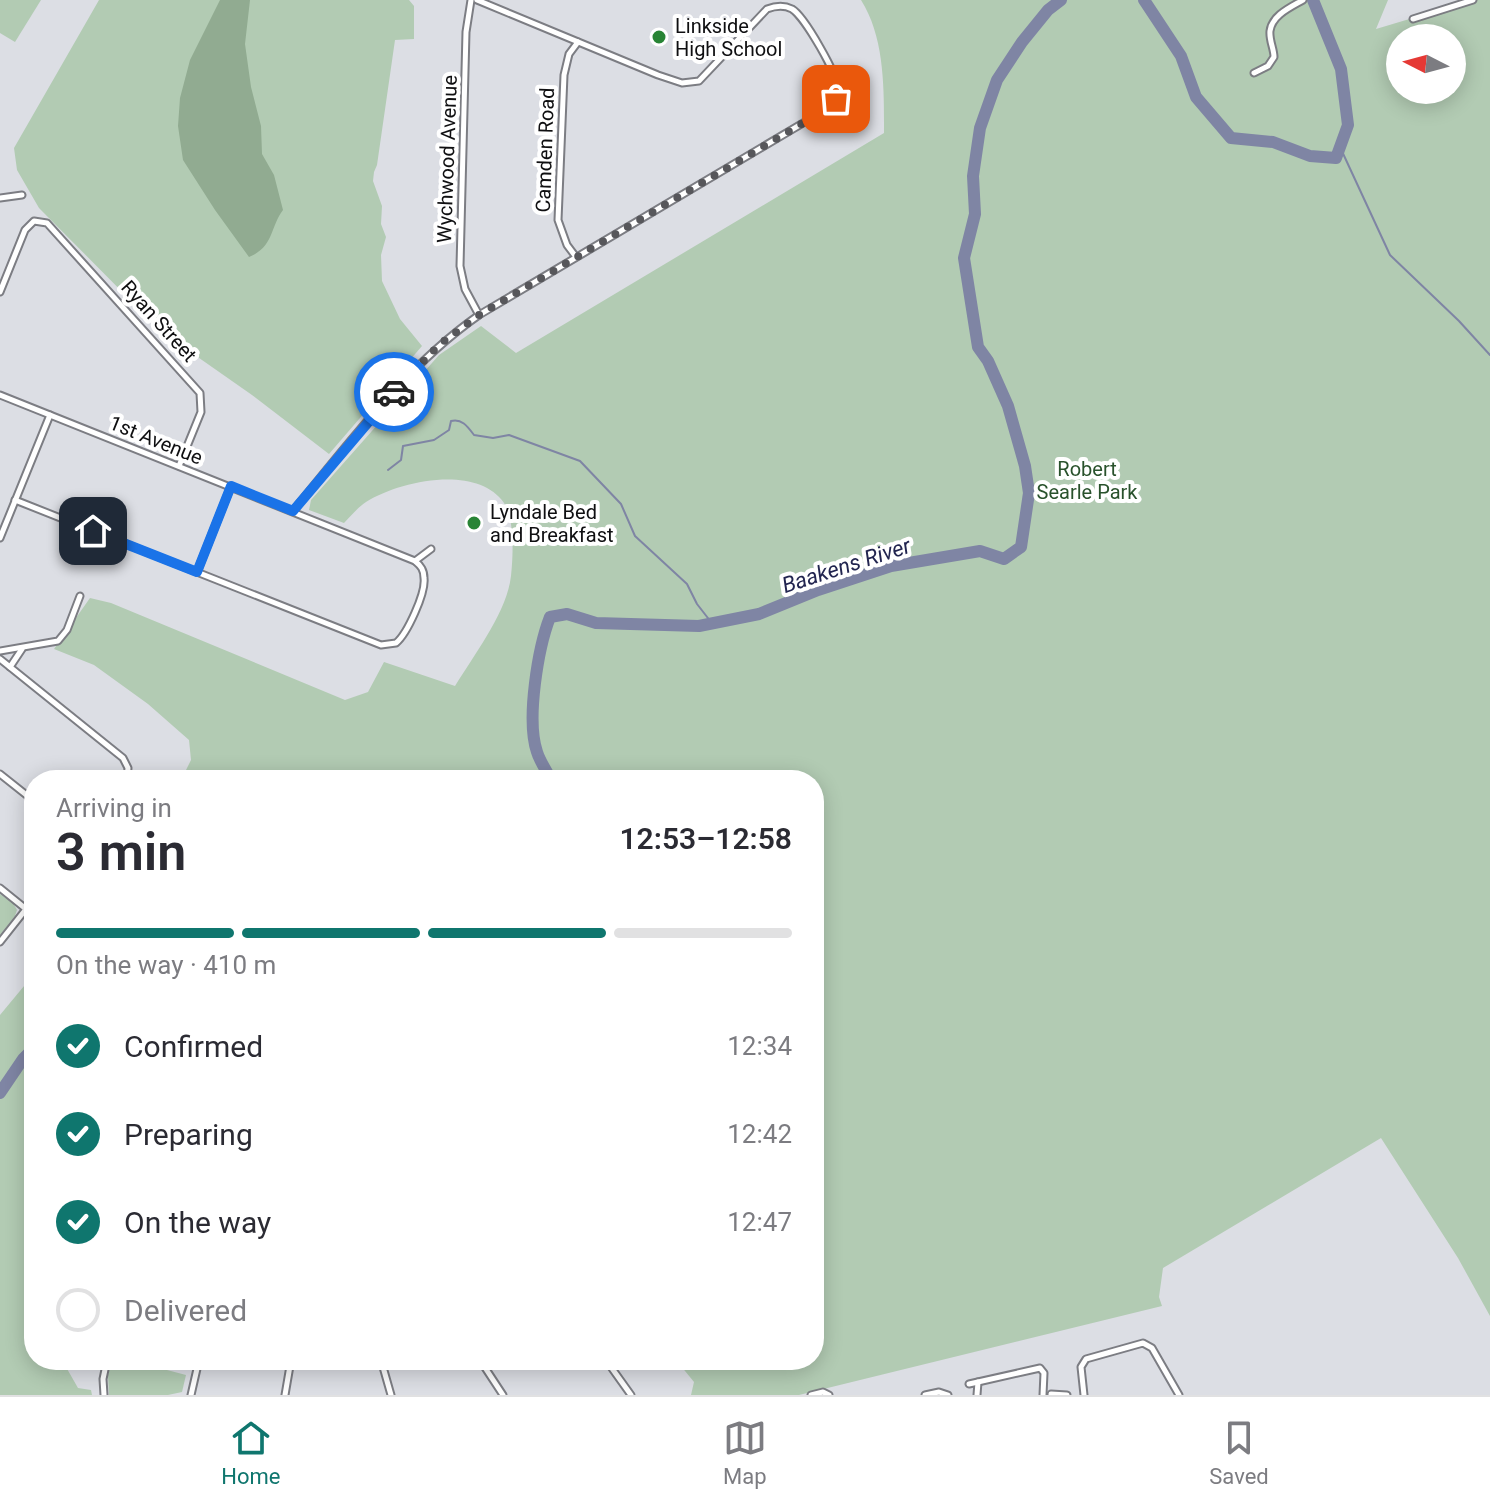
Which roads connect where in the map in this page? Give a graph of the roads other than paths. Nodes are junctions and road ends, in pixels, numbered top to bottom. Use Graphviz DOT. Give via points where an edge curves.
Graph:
graph roads {
  1 [pos="474,0"];
  2 [pos="1303,0"];
  3 [pos="1473,0"];
  4 [pos="1413,19"];
  5 [pos="578,42"];
  6 [pos="1254,73"];
  7 [pos="22,195"];
  8 [pos="0,198"];
  9 [pos="576,257"];
  10 [pos="0,292"];
  11 [pos="479,315"];
  12 [pos="0,395"];
  13 [pos="50,415"];
  14 [pos="179,466"];
  15 [pos="231,486"];
  16 [pos="15,500"];
  17 [pos="293,511"];
  18 [pos="0,538"];
  19 [pos="431,549"];
  20 [pos="415,561"];
  21 [pos="197,572"];
  22 [pos="80,596"];
  23 [pos="23,648"];
  24 [pos="0,651"];
  25 [pos="0,659"];
  26 [pos="10,668"];
  27 [pos="128,770"];
  28 [pos="0,774"];
  29 [pos="24,793"];
  30 [pos="0,888"];
  31 [pos="24,907"];
  32 [pos="24,912"];
  33 [pos="0,942"];
  34 [pos="105,1370"];
  35 [pos="197,1370"];
  36 [pos="289,1370"];
  37 [pos="384,1370"];
  38 [pos="487,1370"];
  39 [pos="613,1370"];
  40 [pos="978,1382"];
  41 [pos="969,1384"];
  42 [pos="820,1394"];
  43 [pos="1051,1394"];
  44 [pos="104,1395"];
  45 [pos="191,1395"];
  46 [pos="285,1395"];
  47 [pos="391,1395"];
  48 [pos="503,1395"];
  49 [pos="631,1395"];
  50 [pos="811,1395"];
  51 [pos="829,1395"];
  52 [pos="925,1395"];
  53 [pos="948,1395"];
  54 [pos="977,1395"];
  55 [pos="1043,1395"];
  56 [pos="1067,1395"];
  57 [pos="1084,1395"];
  58 [pos="1179,1395"];
  1 -- 5 [label="street"];
  1 -- 11 [label="street, Wychwood Avenue" via="466,32 460,266"];
  2 -- 6 [label="street" via="1275,21 1270,32 1274,57"];
  3 -- 4 [label="street"];
  5 -- 9 [label="street, Camden Road" via="564,75 558,220"];
  5 -- 9 [label="street" via="691,83 702,78 760,14 785,7 799,16 839,88 825,110"];
  7 -- 8 [label="street"];
  9 -- 11 [label="street"];
  10 -- 14 [label="street, Ryan Street" via="25,230 38,221 47,223 200,393 201,412"];
  11 -- 17 [label="street" via="423,359"];
  12 -- 13 [label="street, 1st Avenue"];
  13 -- 14 [label="street, 1st Avenue"];
  13 -- 16 [label="street"];
  14 -- 15 [label="street, 1st Avenue"];
  15 -- 17 [label="street, 1st Avenue"];
  15 -- 21 [label="street"];
  16 -- 18 [label="street"];
  16 -- 21 [label="street"];
  17 -- 20 [label="street, 1st Avenue"];
  19 -- 20 [label="street"];
  20 -- 21 [label="street" via="423,571 424,587 406,633 388,645"];
  22 -- 23 [label="street" via="58,641"];
  23 -- 24 [label="street"];
  23 -- 26 [label="street"];
  25 -- 26 [label="street"];
  26 -- 27 [label="street" via="123,758"];
  28 -- 29 [label="street"];
  30 -- 31 [label="street"];
  32 -- 33 [label="street"];
  34 -- 44 [label="street"];
  35 -- 45 [label="street"];
  36 -- 46 [label="street"];
  37 -- 47 [label="street"];
  38 -- 48 [label="street"];
  39 -- 49 [label="street"];
  40 -- 41 [label="street"];
  40 -- 54 [label="street"];
  40 -- 55 [label="street" via="1040,1368"];
  42 -- 50 [label="street"];
  42 -- 51 [label="street"];
  43 -- 56 [label="street"];
  52 -- 53 [label="street"];
  57 -- 58 [label="street" via="1081,1367 1086,1359 1143,1343 1152,1348"];
}
